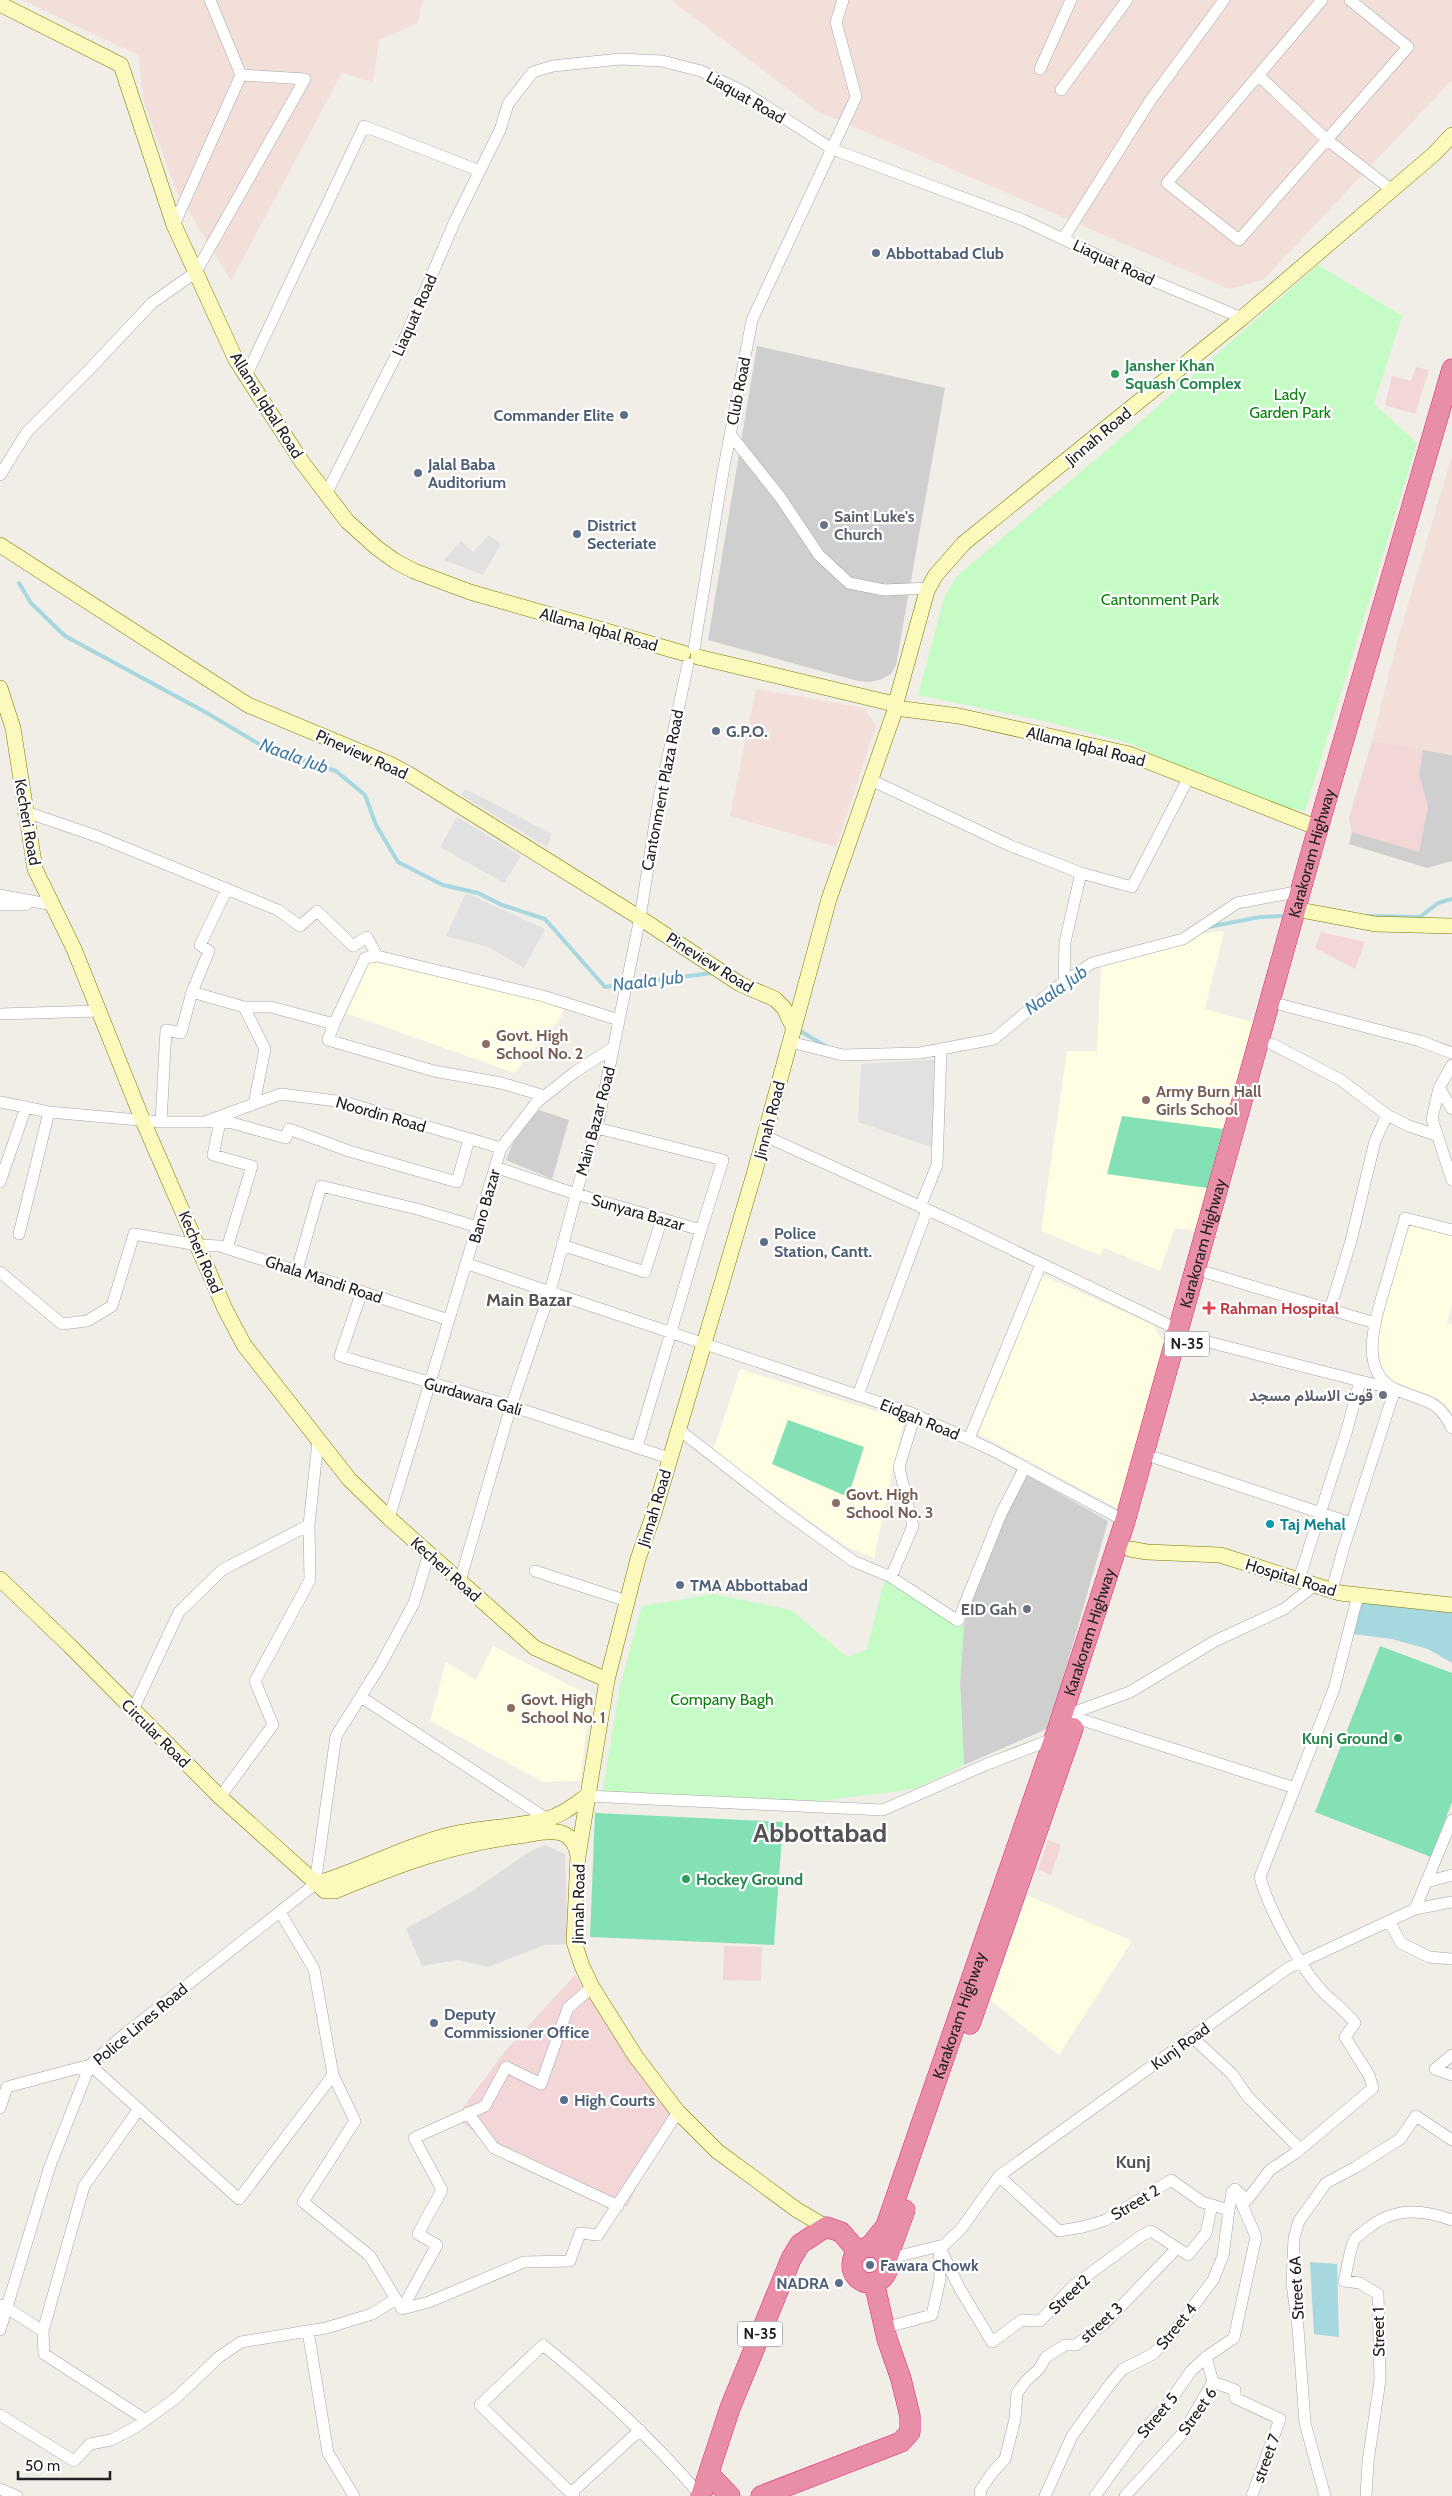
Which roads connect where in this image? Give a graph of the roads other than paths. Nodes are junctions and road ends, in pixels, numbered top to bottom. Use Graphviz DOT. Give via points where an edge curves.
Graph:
graph roads {
  1 [pos="210,0"];
  2 [pos="843,0"];
  3 [pos="1071,0"];
  4 [pos="1127,0"];
  5 [pos="1224,0"];
  6 [pos="1322,0"];
  7 [pos="1350,0"];
  8 [pos="0,4"];
  9 [pos="1040,69"];
  10 [pos="241,75"];
  11 [pos="1259,76"];
  12 [pos="1061,90"];
  13 [pos="1452,136"];
  14 [pos="1326,139"];
  15 [pos="832,149"];
  16 [pos="480,171"];
  17 [pos="1392,190"];
  18 [pos="174,225"];
  19 [pos="1063,239"];
  20 [pos="196,272"];
  21 [pos="1242,318"];
  22 [pos="1452,369"];
  23 [pos="246,376"];
  24 [pos="1452,418"];
  25 [pos="730,434"];
  26 [pos="0,475"];
  27 [pos="326,494"];
  28 [pos="0,544"];
  29 [pos="929,588"];
  30 [pos="691,656"];
  31 [pos="0,688"];
  32 [pos="896,706"];
  33 [pos="7,727"];
  34 [pos="1189,778"];
  35 [pos="871,780"];
  36 [pos="26,812"];
  37 [pos="1318,828"];
  38 [pos="1081,873"];
  39 [pos="227,889"];
  40 [pos="0,895"];
  41 [pos="53,904"];
  42 [pos="1301,904"];
  43 [pos="0,905"];
  44 [pos="640,918"];
  45 [pos="1450,930"];
  46 [pos="377,956"];
  47 [pos="1064,982"];
  48 [pos="803,990"];
  49 [pos="192,992"];
  50 [pos="775,999"];
  51 [pos="1282,1005"];
  52 [pos="244,1007"];
  53 [pos="99,1011"];
  54 [pos="0,1014"];
  55 [pos="619,1020"];
  56 [pos="334,1024"];
  57 [pos="792,1035"];
  58 [pos="1272,1044"];
  59 [pos="614,1047"];
  60 [pos="941,1049"];
  61 [pos="1452,1053"];
  62 [pos="1452,1065"];
  63 [pos="1439,1088"];
  64 [pos="545,1096"];
  65 [pos="0,1102"];
  66 [pos="254,1104"];
  67 [pos="26,1108"];
  68 [pos="1452,1109"];
  69 [pos="49,1112"];
  70 [pos="1387,1116"];
  71 [pos="143,1121"];
  72 [pos="161,1122"];
  73 [pos="205,1122"];
  74 [pos="220,1122"];
  75 [pos="597,1128"];
  76 [pos="1436,1135"];
  77 [pos="765,1136"];
  78 [pos="469,1139"];
  79 [pos="502,1148"];
  80 [pos="495,1167"];
  81 [pos="1452,1180"];
  82 [pos="0,1182"];
  83 [pos="576,1194"];
  84 [pos="923,1208"];
  85 [pos="662,1218"];
  86 [pos="478,1227"];
  87 [pos="701,1230"];
  88 [pos="1452,1230"];
  89 [pos="19,1234"];
  90 [pos="562,1244"];
  91 [pos="198,1245"];
  92 [pos="228,1248"];
  93 [pos="468,1264"];
  94 [pos="1040,1264"];
  95 [pos="296,1270"];
  96 [pos="0,1272"];
  97 [pos="1208,1273"];
  98 [pos="362,1291"];
  99 [pos="550,1292"];
  100 [pos="1330,1309"];
  101 [pos="1376,1318"];
  102 [pos="449,1320"];
  103 [pos="671,1333"];
  104 [pos="1183,1333"];
  105 [pos="705,1343"];
  106 [pos="1360,1381"];
  107 [pos="430,1383"];
  108 [pos="1395,1389"];
  109 [pos="858,1395"];
  110 [pos="511,1406"];
  111 [pos="915,1414"];
  112 [pos="1452,1428"];
  113 [pos="678,1429"];
  114 [pos="969,1439"];
  115 [pos="318,1441"];
  116 [pos="637,1447"];
  117 [pos="669,1458"];
  118 [pos="1156,1458"];
  119 [pos="1025,1467"];
  120 [pos="1321,1512"];
  121 [pos="389,1518"];
  122 [pos="1125,1521"];
  123 [pos="1352,1523"];
  124 [pos="309,1525"];
  125 [pos="1130,1549"];
  126 [pos="428,1554"];
  127 [pos="535,1571"];
  128 [pos="891,1577"];
  129 [pos="0,1579"];
  130 [pos="1299,1580"];
  131 [pos="460,1582"];
  132 [pos="1315,1585"];
  133 [pos="1332,1590"];
  134 [pos="1358,1595"];
  135 [pos="627,1601"];
  136 [pos="1452,1605"];
  137 [pos="607,1680"];
  138 [pos="361,1697"];
  139 [pos="133,1710"];
  140 [pos="1077,1714"];
  141 [pos="1055,1738"];
  142 [pos="1296,1788"];
  143 [pos="587,1796"];
  144 [pos="220,1797"];
  145 [pos="1452,1820"];
  146 [pos="547,1826"];
  147 [pos="581,1835"];
  148 [pos="578,1856"];
  149 [pos="1452,1875"];
  150 [pos="1426,1882"];
  151 [pos="315,1884"];
  152 [pos="1452,1902"];
  153 [pos="1414,1909"];
  154 [pos="280,1912"];
  155 [pos="1389,1921"];
  156 [pos="1452,1959"];
  157 [pos="1302,1962"];
  158 [pos="592,1987"];
  159 [pos="1192,2037"];
  160 [pos="1452,2055"];
  161 [pos="90,2065"];
  162 [pos="1452,2074"];
  163 [pos="333,2075"];
  164 [pos="3,2084"];
  165 [pos="0,2108"];
  166 [pos="139,2109"];
  167 [pos="678,2112"];
  168 [pos="468,2113"];
  169 [pos="1452,2140"];
  170 [pos="1300,2149"];
  171 [pos="999,2176"];
  172 [pos="1235,2188"];
  173 [pos="1212,2205"];
  174 [pos="618,2206"];
  175 [pos="1229,2210"];
  176 [pos="1452,2220"];
  177 [pos="826,2227"];
  178 [pos="939,2246"];
  179 [pos="1177,2248"];
  180 [pos="863,2249"];
  181 [pos="887,2259"];
  182 [pos="874,2282"];
  183 [pos="399,2304"];
  184 [pos="3,2306"];
  185 [pos="884,2328"];
  186 [pos="0,2330"];
  187 [pos="43,2331"];
  188 [pos="308,2331"];
  189 [pos="1206,2357"];
  190 [pos="1213,2382"];
  191 [pos="0,2415"];
  192 [pos="1280,2419"];
  193 [pos="146,2420"];
  194 [pos="640,2430"];
  195 [pos="709,2474"];
  196 [pos="0,2489"];
  197 [pos="572,2494"];
  198 [pos="17,2496"];
  199 [pos="354,2496"];
  200 [pos="701,2496"];
  201 [pos="730,2496"];
  202 [pos="761,2496"];
  203 [pos="981,2496"];
  204 [pos="1045,2496"];
  205 [pos="1095,2496"];
  206 [pos="1125,2496"];
  207 [pos="1252,2496"];
  208 [pos="1325,2496"];
  209 [pos="1366,2496"];
  1 -- 10 [label="street"];
  2 -- 15 [label="street, Club Road" via="836,22 856,97"];
  3 -- 9 [label="street"];
  4 -- 12 [label="street"];
  5 -- 19 [label="street" via="1150,101"];
  6 -- 11 [label="street"];
  7 -- 14 [label="street" via="1408,47"];
  8 -- 18 [label="main road, Allama Iqbal Road" via="122,65"];
  10 -- 18 [label="street"];
  10 -- 20 [label="street" via="305,79"];
  11 -- 14 [label="street"];
  11 -- 14 [label="street" via="1167,183 1238,240"];
  13 -- 17 [label="main road, Jinnah Road"];
  14 -- 17 [label="street"];
  15 -- 16 [label="street, Liaquat Road" via="744,92 701,71 662,61 612,59 553,66 533,72 508,104 500,130"];
  15 -- 19 [label="street, Liaquat Road" via="1023,220"];
  15 -- 25 [label="street, Club Road" via="752,320"];
  16 -- 23 [label="street" via="364,126"];
  16 -- 27 [label="street, Liaquat Road" via="404,340"];
  17 -- 21 [label="main road, Jinnah Road"];
  18 -- 20 [label="main road, Allama Iqbal Road"];
  19 -- 21 [label="street, Liaquat Road"];
  20 -- 23 [label="main road, Allama Iqbal Road"];
  20 -- 26 [label="street" via="152,303 27,432"];
  21 -- 29 [label="main road, Jinnah Road" via="964,543 935,576"];
  22 -- 37 [label="highway, Karakoram Highway / N-35"];
  23 -- 27 [label="main road, Allama Iqbal Road"];
  24 -- 42 [label="highway, Karakoram Highway / N-35"];
  25 -- 29 [label="street" via="780,497 819,555 850,583 884,590"];
  25 -- 30 [label="street, Club Road"];
  27 -- 30 [label="main road, Allama Iqbal Road" via="371,542 414,571 470,592"];
  28 -- 44 [label="main road, Pineview Road" via="248,705 399,768"];
  29 -- 32 [label="main road, Jinnah Road"];
  30 -- 32 [label="main road, Allama Iqbal Road"];
  30 -- 44 [label="street, Cantonment Plaza Road" via="659,798"];
  31 -- 33 [label="main road, Kecheri Road"];
  32 -- 34 [label="main road, Allama Iqbal Road" via="959,716 1130,754"];
  32 -- 35 [label="main road, Jinnah Road"];
  33 -- 36 [label="main road, Kecheri Road"];
  34 -- 37 [label="main road, Allama Iqbal Road"];
  34 -- 38 [label="street" via="1132,887"];
  35 -- 38 [label="street" via="1011,846"];
  35 -- 48 [label="main road, Jinnah Road" via="829,899"];
  36 -- 39 [label="street" via="99,837"];
  36 -- 41 [label="main road, Kecheri Road" via="35,869"];
  37 -- 42 [label="highway, Karakoram Highway / N-35"];
  38 -- 47 [label="street" via="1065,942"];
  39 -- 46 [label="street" via="278,910 300,926 317,911 353,946 367,937"];
  39 -- 49 [label="street" via="200,945 209,951"];
  40 -- 41 [label="street"];
  41 -- 43 [label="street"];
  41 -- 53 [label="main road, Kecheri Road"];
  42 -- 45 [label="main road" via="1375,924"];
  42 -- 47 [label="street" via="1237,903 1183,939 1092,964"];
  42 -- 51 [label="highway, Karakoram Highway / N-35"];
  42 -- 104 [label="highway, Karakoram Highway / N-35"];
  44 -- 50 [label="main road, Pineview Road" via="740,984"];
  44 -- 55 [label="street, Main Bazar Road"];
  46 -- 55 [label="street" via="543,996"];
  46 -- 56 [label="street" via="365,958"];
  47 -- 60 [label="street" via="994,1039"];
  48 -- 50 [label="main road" via="786,999"];
  48 -- 57 [label="main road, Jinnah Road"];
  49 -- 52 [label="street"];
  49 -- 72 [label="street" via="181,1033 166,1030"];
  50 -- 57 [label="main road" via="784,1008"];
  51 -- 58 [label="highway, Karakoram Highway / N-35"];
  51 -- 61 [label="street" via="1420,1041"];
  52 -- 56 [label="street" via="271,1007"];
  52 -- 66 [label="street" via="264,1049"];
  53 -- 54 [label="street"];
  53 -- 71 [label="main road, Kecheri Road"];
  55 -- 59 [label="street, Main Bazar Road"];
  56 -- 64 [label="street" via="328,1040 434,1072 502,1083"];
  57 -- 60 [label="street" via="843,1055 920,1053"];
  57 -- 77 [label="main road, Jinnah Road"];
  58 -- 70 [label="street" via="1341,1080"];
  58 -- 97 [label="highway, Karakoram Highway / N-35"];
  59 -- 64 [label="street, Bano Bazar"];
  59 -- 75 [label="street, Main Bazar Road"];
  60 -- 84 [label="street" via="937,1165"];
  62 -- 63 [label="street"];
  63 -- 68 [label="street"];
  63 -- 76 [label="street" via="1432,1119"];
  64 -- 79 [label="street, Bano Bazar"];
  65 -- 67 [label="street, Noordin Road"];
  66 -- 73 [label="street, Noordin Road"];
  66 -- 78 [label="street, Noordin Road" via="280,1094 344,1102"];
  67 -- 69 [label="street, Noordin Road"];
  67 -- 82 [label="street"];
  69 -- 71 [label="street, Noordin Road"];
  69 -- 89 [label="street"];
  70 -- 76 [label="street"];
  70 -- 100 [label="street" via="1375,1141 1352,1241"];
  71 -- 72 [label="street, Noordin Road"];
  71 -- 91 [label="main road, Kecheri Road"];
  72 -- 73 [label="street, Noordin Road"];
  73 -- 74 [label="street"];
  74 -- 78 [label="street" via="286,1138 289,1129 349,1152 457,1182"];
  74 -- 92 [label="street" via="213,1155 252,1166"];
  75 -- 83 [label="street, Main Bazar Road"];
  75 -- 87 [label="street, Sunyara Bazar" via="723,1160"];
  76 -- 81 [label="street"];
  77 -- 84 [label="street"];
  77 -- 105 [label="main road, Jinnah Road"];
  78 -- 79 [label="street, Noordin Road"];
  79 -- 80 [label="street, Bano Bazar"];
  80 -- 83 [label="street, Sunyara Bazar"];
  80 -- 86 [label="street, Bano Bazar"];
  83 -- 85 [label="street, Sunyara Bazar"];
  83 -- 90 [label="street, Main Bazar Road"];
  84 -- 94 [label="street"];
  84 -- 109 [label="street"];
  85 -- 87 [label="street, Sunyara Bazar"];
  85 -- 90 [label="street" via="645,1272"];
  86 -- 93 [label="street, Bano Bazar"];
  86 -- 95 [label="street" via="321,1186"];
  87 -- 103 [label="street"];
  88 -- 101 [label="street" via="1405,1218"];
  90 -- 99 [label="street, Main Bazar Road"];
  91 -- 92 [label="street, Ghala Mandi Road"];
  91 -- 96 [label="street, Ghala Mandi Road" via="134,1234 112,1306 87,1322 62,1324"];
  91 -- 115 [label="main road, Kecheri Road" via="244,1345"];
  92 -- 95 [label="street, Ghala Mandi Road"];
  93 -- 99 [label="street"];
  93 -- 102 [label="street, Bano Bazar"];
  94 -- 104 [label="street"];
  94 -- 114 [label="street"];
  95 -- 98 [label="street, Ghala Mandi Road"];
  97 -- 100 [label="street"];
  97 -- 104 [label="highway, Karakoram Highway / N-35"];
  98 -- 102 [label="street, Ghala Mandi Road"];
  98 -- 107 [label="street, Gurdawara Gali" via="340,1356"];
  99 -- 103 [label="street"];
  99 -- 110 [label="street, Main Bazar Road"];
  100 -- 101 [label="street"];
  101 -- 108 [label="street" via="1372,1346 1377,1373"];
  102 -- 107 [label="street, Bano Bazar"];
  103 -- 105 [label="street"];
  103 -- 116 [label="street"];
  104 -- 106 [label="street"];
  104 -- 118 [label="highway, Karakoram Highway / N-35"];
  104 -- 122 [label="highway, Karakoram Highway / N-35"];
  105 -- 109 [label="street, Eidgah Road"];
  105 -- 113 [label="main road, Jinnah Road"];
  106 -- 108 [label="street"];
  106 -- 120 [label="street"];
  107 -- 110 [label="street, Gurdawara Gali"];
  107 -- 121 [label="street, Bano Bazar"];
  108 -- 112 [label="street" via="1436,1405 1445,1413"];
  108 -- 123 [label="street"];
  109 -- 111 [label="street, Eidgah Road"];
  110 -- 116 [label="street, Gurdawara Gali"];
  110 -- 131 [label="street, Main Bazar Road"];
  111 -- 114 [label="street, Eidgah Road"];
  111 -- 128 [label="street" via="899,1467 913,1526"];
  113 -- 117 [label="main road, Jinnah Road"];
  113 -- 128 [label="street" via="781,1510 853,1561"];
  114 -- 119 [label="street, Eidgah Road"];
  115 -- 121 [label="main road, Kecheri Road" via="349,1479"];
  115 -- 124 [label="street"];
  116 -- 117 [label="street, Gurdawara Gali"];
  117 -- 135 [label="main road, Jinnah Road"];
  118 -- 120 [label="street"];
  118 -- 125 [label="highway, Karakoram Highway / N-35"];
  119 -- 122 [label="street, Eidgah Road"];
  119 -- 128 [label="street" via="1001,1514 958,1621"];
  120 -- 123 [label="street"];
  120 -- 130 [label="street"];
  121 -- 126 [label="main road, Kecheri Road"];
  122 -- 141 [label="highway, Karakoram Highway / N-35"];
  123 -- 133 [label="street"];
  124 -- 139 [label="street" via="222,1570 179,1612"];
  124 -- 144 [label="street" via="310,1580 255,1680 272,1725"];
  125 -- 130 [label="main road, Hospital Road" via="1220,1555"];
  125 -- 140 [label="highway, Karakoram Highway / N-35"];
  126 -- 131 [label="main road, Kecheri Road"];
  126 -- 138 [label="street" via="414,1603"];
  127 -- 135 [label="street"];
  129 -- 139 [label="main road, Circular Road"];
  130 -- 132 [label="main road, Hospital Road"];
  131 -- 137 [label="main road, Kecheri Road" via="535,1648"];
  132 -- 133 [label="main road, Hospital Road"];
  132 -- 140 [label="street" via="1284,1609 1215,1641 1130,1692"];
  133 -- 134 [label="main road, Hospital Road"];
  134 -- 136 [label="main road, Hospital Road"];
  134 -- 142 [label="street" via="1334,1689"];
  135 -- 137 [label="main road, Jinnah Road"];
  137 -- 143 [label="main road, Jinnah Road"];
  138 -- 146 [label="street"];
  138 -- 151 [label="street" via="336,1736"];
  139 -- 144 [label="main road, Circular Road"];
  140 -- 142 [label="street"];
  140 -- 181 [label="highway, Karakoram Highway / N-35"];
  141 -- 143 [label="street" via="883,1810"];
  141 -- 180 [label="highway, Karakoram Highway / N-35" via="886,2226"];
  142 -- 157 [label="street" via="1260,1877 1264,1892"];
  143 -- 146 [label="main road"];
  143 -- 147 [label="main road, Jinnah Road"];
  144 -- 151 [label="main road, Circular Road"];
  145 -- 150 [label="street"];
  146 -- 147 [label="main road" via="572,1827"];
  146 -- 148 [label="main road" via="573,1840"];
  146 -- 151 [label="main road" via="485,1827 447,1835"];
  147 -- 148 [label="main road, Jinnah Road"];
  148 -- 158 [label="main road, Jinnah Road" via="574,1942"];
  149 -- 150 [label="street"];
  150 -- 153 [label="street"];
  151 -- 154 [label="street, Police Lines Road"];
  152 -- 153 [label="street, Kunj Road"];
  153 -- 155 [label="street, Kunj Road"];
  154 -- 161 [label="street, Police Lines Road"];
  154 -- 163 [label="street" via="314,1969"];
  155 -- 156 [label="street" via="1402,1943 1429,1956"];
  155 -- 157 [label="street, Kunj Road"];
  157 -- 159 [label="street, Kunj Road" via="1288,1968"];
  157 -- 170 [label="street" via="1326,1995 1355,2023 1345,2037 1369,2075 1372,2088"];
  158 -- 167 [label="main road, Jinnah Road" via="636,2056"];
  158 -- 168 [label="street" via="568,2008 541,2084 506,2067 485,2106"];
  159 -- 170 [label="street" via="1232,2074 1248,2097"];
  159 -- 171 [label="street, Kunj Road"];
  160 -- 162 [label="street" via="1436,2069"];
  161 -- 164 [label="street"];
  161 -- 166 [label="street"];
  161 -- 184 [label="street, Police Lines Road" via="50,2166"];
  163 -- 166 [label="street" via="238,2199"];
  163 -- 183 [label="street" via="354,2121 303,2202 370,2256"];
  164 -- 165 [label="street"];
  166 -- 187 [label="street" via="84,2186"];
  167 -- 174 [label="street"];
  167 -- 177 [label="main road, Jinnah Road" via="717,2151 797,2210"];
  168 -- 174 [label="street" via="494,2148"];
  168 -- 183 [label="street" via="414,2138 442,2190 418,2234 437,2245"];
  169 -- 208 [label="street, Street 6A" via="1416,2116 1400,2139 1326,2183 1298,2221 1292,2284 1301,2386 1305,2423"];
  170 -- 172 [label="street" via="1270,2170 1247,2200"];
  171 -- 173 [label="street, Street 2" via="1059,2231 1106,2220 1172,2180 1202,2202"];
  171 -- 178 [label="street, Kunj Road" via="961,2229"];
  172 -- 175 [label="street"];
  172 -- 189 [label="street, Street 5" via="1256,2237 1234,2338"];
  173 -- 175 [label="street, Street 2"];
  173 -- 179 [label="street" via="1206,2233 1188,2255"];
  174 -- 183 [label="street" via="598,2235 580,2233 570,2261 524,2262 429,2302"];
  175 -- 204 [label="street, Street 4" via="1223,2256 1213,2280 1170,2338 1153,2354 1123,2369 1110,2384 1072,2436"];
  176 -- 209 [label="street, Street 1" via="1413,2211 1398,2213 1374,2224 1354,2240 1344,2281 1360,2283 1378,2294 1380,2380"];
  177 -- 180 [label="highway" via="841,2232"];
  177 -- 195 [label="highway, N-35" via="800,2244 791,2260 730,2408"];
  178 -- 179 [label="street, Street2" via="992,2342 1022,2320 1040,2321 1073,2286 1141,2236 1151,2232"];
  178 -- 181 [label="street, Kunj Road"];
  178 -- 185 [label="street" via="940,2279 932,2315"];
  179 -- 203 [label="street, street 3" via="1104,2324 1076,2345 1065,2345 1046,2357 1040,2369 1026,2381 1017,2394 1006,2458 980,2491"];
  180 -- 181 [label="highway" via="880,2250"];
  180 -- 182 [label="highway" via="852,2262 854,2273 863,2281"];
  181 -- 182 [label="highway, Karakoram Highway / N-35" via="884,2276"];
  182 -- 185 [label="highway"];
  183 -- 188 [label="street"];
  184 -- 186 [label="street, Police Lines Road"];
  184 -- 187 [label="street"];
  185 -- 202 [label="highway" via="901,2379 910,2416 910,2432 901,2442"];
  187 -- 193 [label="street" via="44,2354"];
  188 -- 193 [label="street" via="241,2342"];
  188 -- 199 [label="street" via="328,2454"];
  189 -- 190 [label="street"];
  189 -- 205 [label="street, Street 5" via="1135,2440"];
  190 -- 192 [label="street, Street 6" via="1235,2390 1235,2398"];
  190 -- 206 [label="street, Street 6" via="1183,2433"];
  191 -- 193 [label="street" via="74,2461 90,2444 111,2440"];
  192 -- 207 [label="street, street 7"];
  194 -- 197 [label="street"];
  194 -- 197 [label="street" via="543,2345 480,2405"];
  194 -- 200 [label="street"];
  195 -- 200 [label="highway, N-35"];
  195 -- 201 [label="highway"];
  196 -- 198 [label="street"];
}
